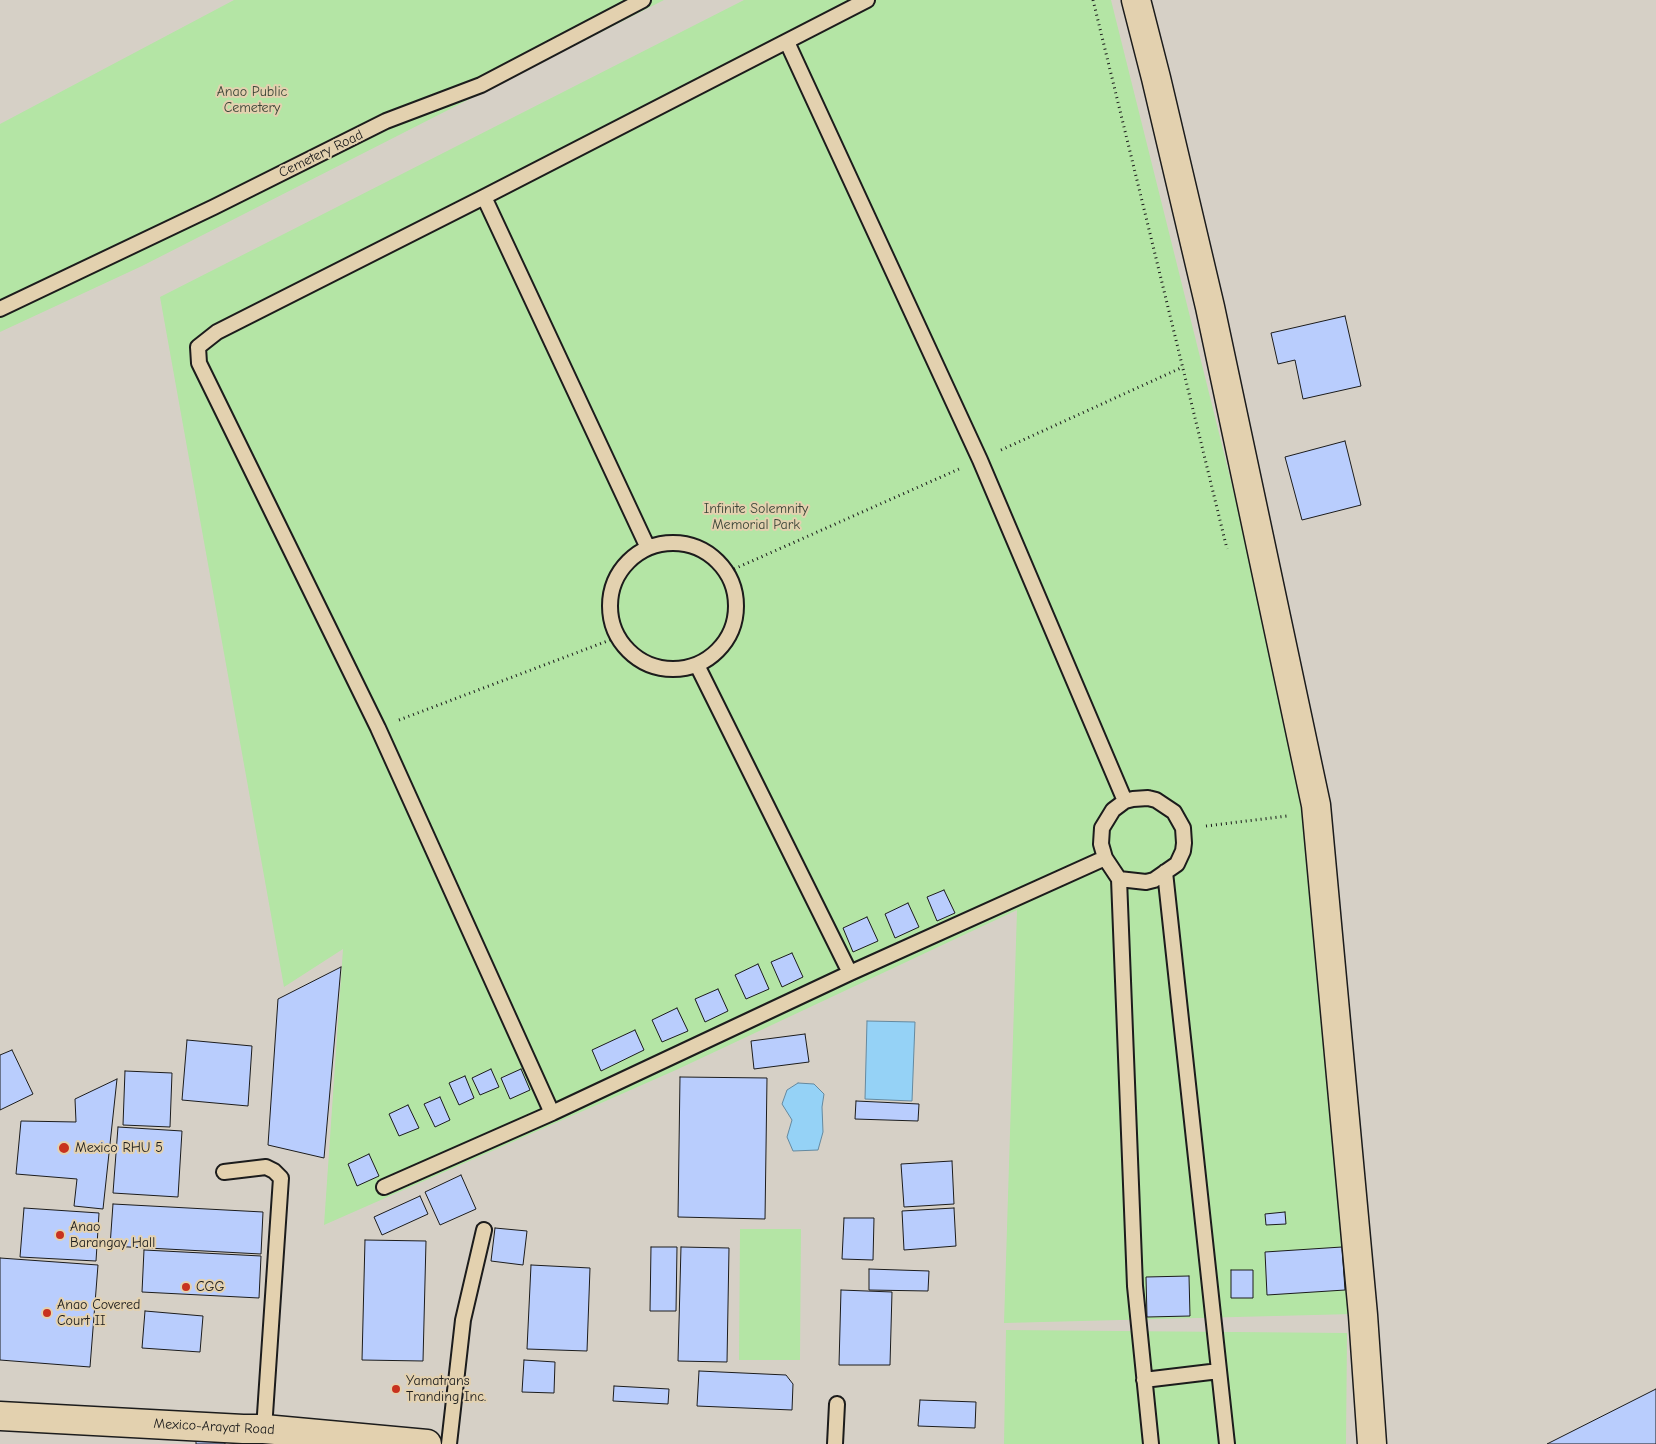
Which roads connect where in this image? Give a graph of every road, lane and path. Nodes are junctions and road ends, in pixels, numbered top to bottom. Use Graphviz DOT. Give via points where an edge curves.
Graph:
graph roads {
  1 [pos="643,0"];
  2 [pos="867,0"];
  3 [pos="1093,0"];
  4 [pos="1136,0"];
  5 [pos="787,42"];
  6 [pos="484,197"];
  7 [pos="0,309"];
  8 [pos="1183,367"];
  9 [pos="980,460"];
  10 [pos="648,548"];
  11 [pos="1229,555"];
  12 [pos="725,573"];
  13 [pos="618,637"];
  14 [pos="697,664"];
  15 [pos="378,728"];
  16 [pos="1125,801"];
  17 [pos="1290,813"];
  18 [pos="1183,828"];
  19 [pos="1105,858"];
  20 [pos="1165,872"];
  21 [pos="1119,879"];
  22 [pos="850,973"];
  23 [pos="552,1113"];
  24 [pos="224,1172"];
  25 [pos="384,1187"];
  26 [pos="484,1230"];
  27 [pos="1219,1371"];
  28 [pos="1144,1380"];
  29 [pos="837,1404"];
  30 [pos="0,1416"];
  31 [pos="264,1429"];
  32 [pos="427,1444"];
  33 [pos="448,1444"];
  34 [pos="835,1444"];
  35 [pos="1152,1444"];
  36 [pos="1228,1444"];
  37 [pos="1372,1444"];
  1 -- 7 [label="lane, Cemetery Road" via="481,85 386,121"];
  2 -- 5 [label="lane"];
  3 -- 8 [label="path"];
  4 -- 37 [label="street" via="1207,298 1316,805"];
  5 -- 6 [label="lane"];
  5 -- 9 [label="lane"];
  6 -- 10 [label="lane"];
  6 -- 15 [label="lane" via="217,332 198,347 199,364"];
  8 -- 9 [label="path"];
  8 -- 11 [label="path"];
  9 -- 12 [label="path"];
  9 -- 16 [label="lane"];
  10 -- 12 [label="lane" via="662,543 695,546 714,558"];
  10 -- 13 [label="lane" via="629,560 616,579 610,600 611,618"];
  12 -- 14 [label="lane" via="732,584 736,610 733,625 723,644"];
  13 -- 14 [label="lane" via="637,658 660,667 668,669"];
  13 -- 15 [label="path"];
  14 -- 22 [label="lane"];
  15 -- 23 [label="lane"];
  16 -- 18 [label="lane" via="1156,800 1174,812"];
  16 -- 19 [label="lane" via="1113,810 1102,828 1100,844"];
  17 -- 18 [label="path" via="1279,818"];
  18 -- 20 [label="lane" via="1183,851 1177,864"];
  19 -- 21 [label="lane"];
  19 -- 22 [label="lane"];
  20 -- 21 [label="lane" via="1146,882"];
  20 -- 27 [label="lane"];
  21 -- 28 [label="lane" via="1135,1286"];
  22 -- 23 [label="lane"];
  23 -- 25 [label="lane"];
  24 -- 31 [label="lane" via="266,1167 281,1178"];
  26 -- 33 [label="lane" via="463,1320"];
  27 -- 28 [label="lane"];
  27 -- 36 [label="lane"];
  28 -- 35 [label="lane"];
  29 -- 34 [label="lane"];
  30 -- 31 [label="street, Mexico-Arayat Road"];
  31 -- 32 [label="street, Mexico-Arayat Road"];
}
